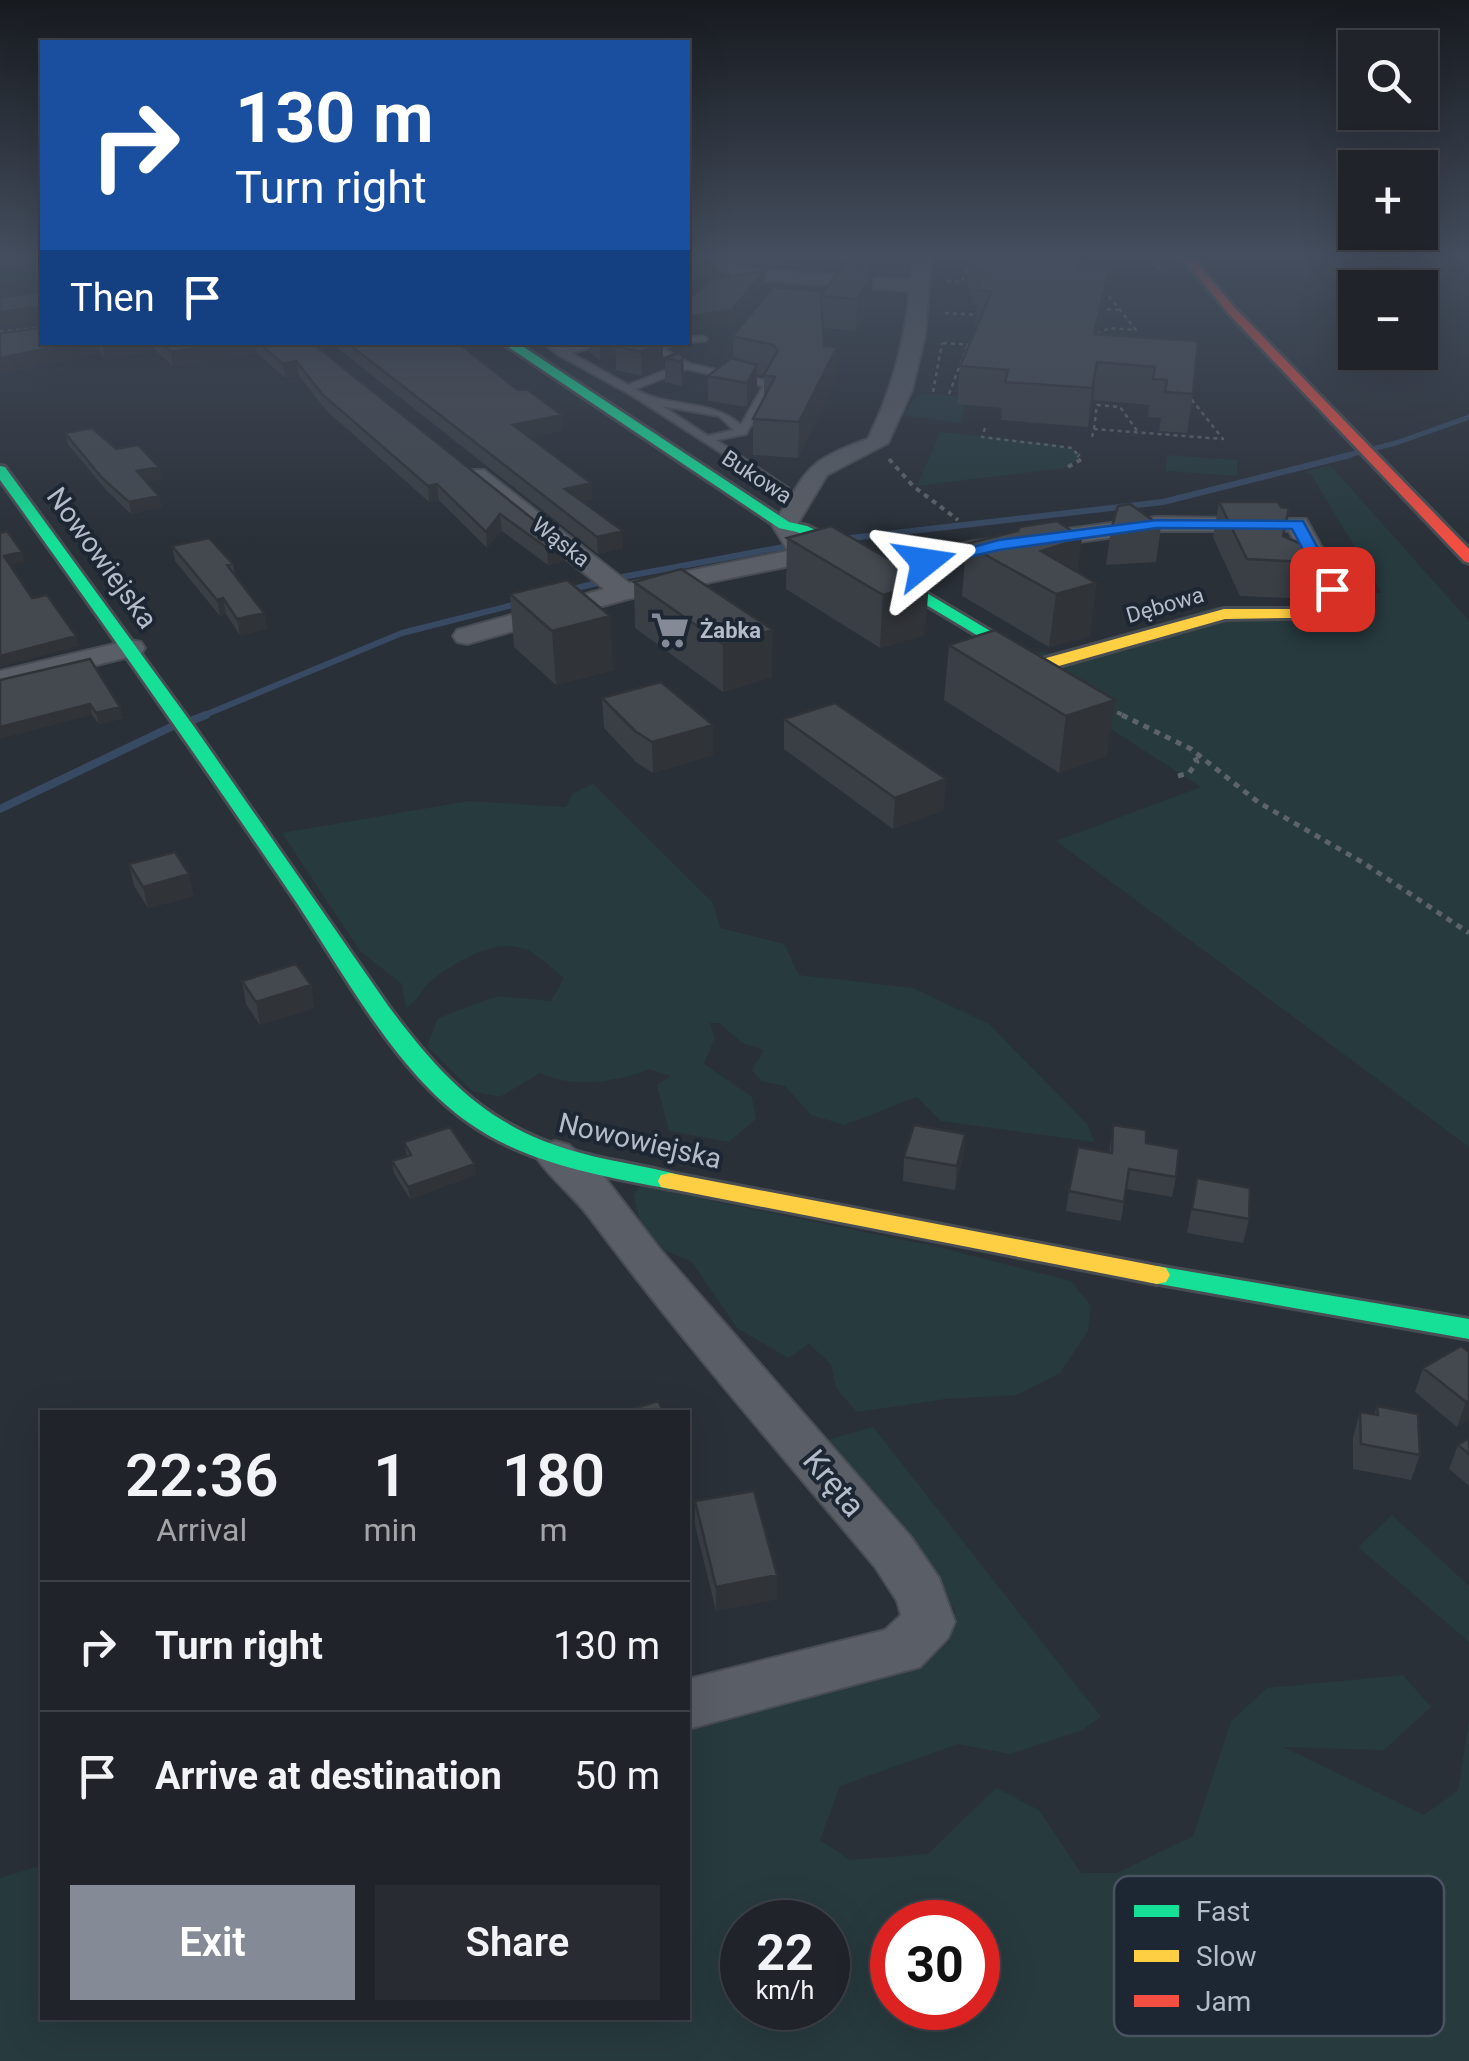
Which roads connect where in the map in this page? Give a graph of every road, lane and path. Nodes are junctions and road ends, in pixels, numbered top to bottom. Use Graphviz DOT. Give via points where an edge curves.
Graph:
graph roads {
  1 [pos="522,352"];
  2 [pos="560,352"];
  3 [pos="660,352"];
  4 [pos="911,352"];
  5 [pos="965,352"];
  6 [pos="1272,352"];
  7 [pos="663,354"];
  8 [pos="645,358"];
  9 [pos="608,364"];
  10 [pos="687,366"];
  11 [pos="595,371"];
  12 [pos="727,376"];
  13 [pos="564,380"];
  14 [pos="713,386"];
  15 [pos="1182,387"];
  16 [pos="628,389"];
  17 [pos="948,394"];
  18 [pos="700,397"];
  19 [pos="648,407"];
  20 [pos="686,408"];
  21 [pos="985,428"];
  22 [pos="1094,429"];
  23 [pos="742,432"];
  24 [pos="1138,432"];
  25 [pos="1092,437"];
  26 [pos="708,439"];
  27 [pos="877,443"];
  28 [pos="460,462"];
  29 [pos="1068,468"];
  30 [pos="0,470"];
  31 [pos="783,488"];
  32 [pos="958,520"];
  33 [pos="784,525"];
  34 [pos="841,548"];
  35 [pos="801,556"];
  36 [pos="1469,558"];
  37 [pos="887,573"];
  38 [pos="624,592"];
  39 [pos="1334,592"];
  40 [pos="467,636"];
  41 [pos="130,648"];
  42 [pos="1041,666"];
  43 [pos="0,680"];
  44 [pos="1106,707"];
  45 [pos="1191,749"];
  46 [pos="1178,776"];
  47 [pos="1469,933"];
  48 [pos="556,1155"];
  49 [pos="1469,1329"];
  50 [pos="690,1703"];
  1 -- 13 [label="street, Bukowa"];
  2 -- 11 [label="lane"];
  3 -- 7 [label="lane"];
  4 -- 27 [label="street"];
  5 -- 17 [label="path"];
  6 -- 36 [label="street"];
  7 -- 8 [label="lane"];
  7 -- 10 [label="lane"];
  9 -- 11 [label="lane"];
  10 -- 12 [label="lane"];
  10 -- 16 [label="lane"];
  11 -- 13 [label="lane"];
  11 -- 16 [label="lane"];
  12 -- 14 [label="lane"];
  12 -- 23 [label="lane" via="769,384"];
  13 -- 33 [label="street, Bukowa" via="628,416"];
  15 -- 24 [label="path" via="1223,439"];
  16 -- 19 [label="lane"];
  18 -- 20 [label="lane"];
  19 -- 20 [label="lane"];
  19 -- 26 [label="lane"];
  20 -- 23 [label="lane" via="722,414"];
  21 -- 29 [label="path" via="982,438 1072,448 1082,459"];
  22 -- 24 [label="path"];
  22 -- 24 [label="path" via="1097,405 1120,407"];
  22 -- 25 [label="path"];
  23 -- 26 [label="lane"];
  26 -- 31 [label="lane"];
  27 -- 32 [label="path" via="912,486"];
  27 -- 33 [label="street" via="814,474"];
  28 -- 38 [label="street, Wąska"];
  30 -- 41 [label="street, Nowowiejska"];
  33 -- 34 [label="street, Bukowa"];
  33 -- 35 [label="street"];
  34 -- 35 [label="street"];
  34 -- 37 [label="street, Bukowa"];
  35 -- 38 [label="street"];
  37 -- 39 [label="street" via="984,548 1157,524 1298,524"];
  37 -- 42 [label="street, Bukowa"];
  38 -- 40 [label="street"];
  39 -- 42 [label="street, Dębowa" via="1345,614 1224,614"];
  41 -- 43 [label="street"];
  41 -- 48 [label="street, Nowowiejska" via="387,1017 448,1093 478,1118"];
  44 -- 45 [label="path"];
  45 -- 46 [label="path" via="1197,762"];
  45 -- 47 [label="path" via="1258,802"];
  48 -- 49 [label="street, Nowowiejska" via="1065,1258"];
  48 -- 50 [label="street, Kręta" via="584,1180 892,1552 921,1594 929,1622 901,1650"];
}
